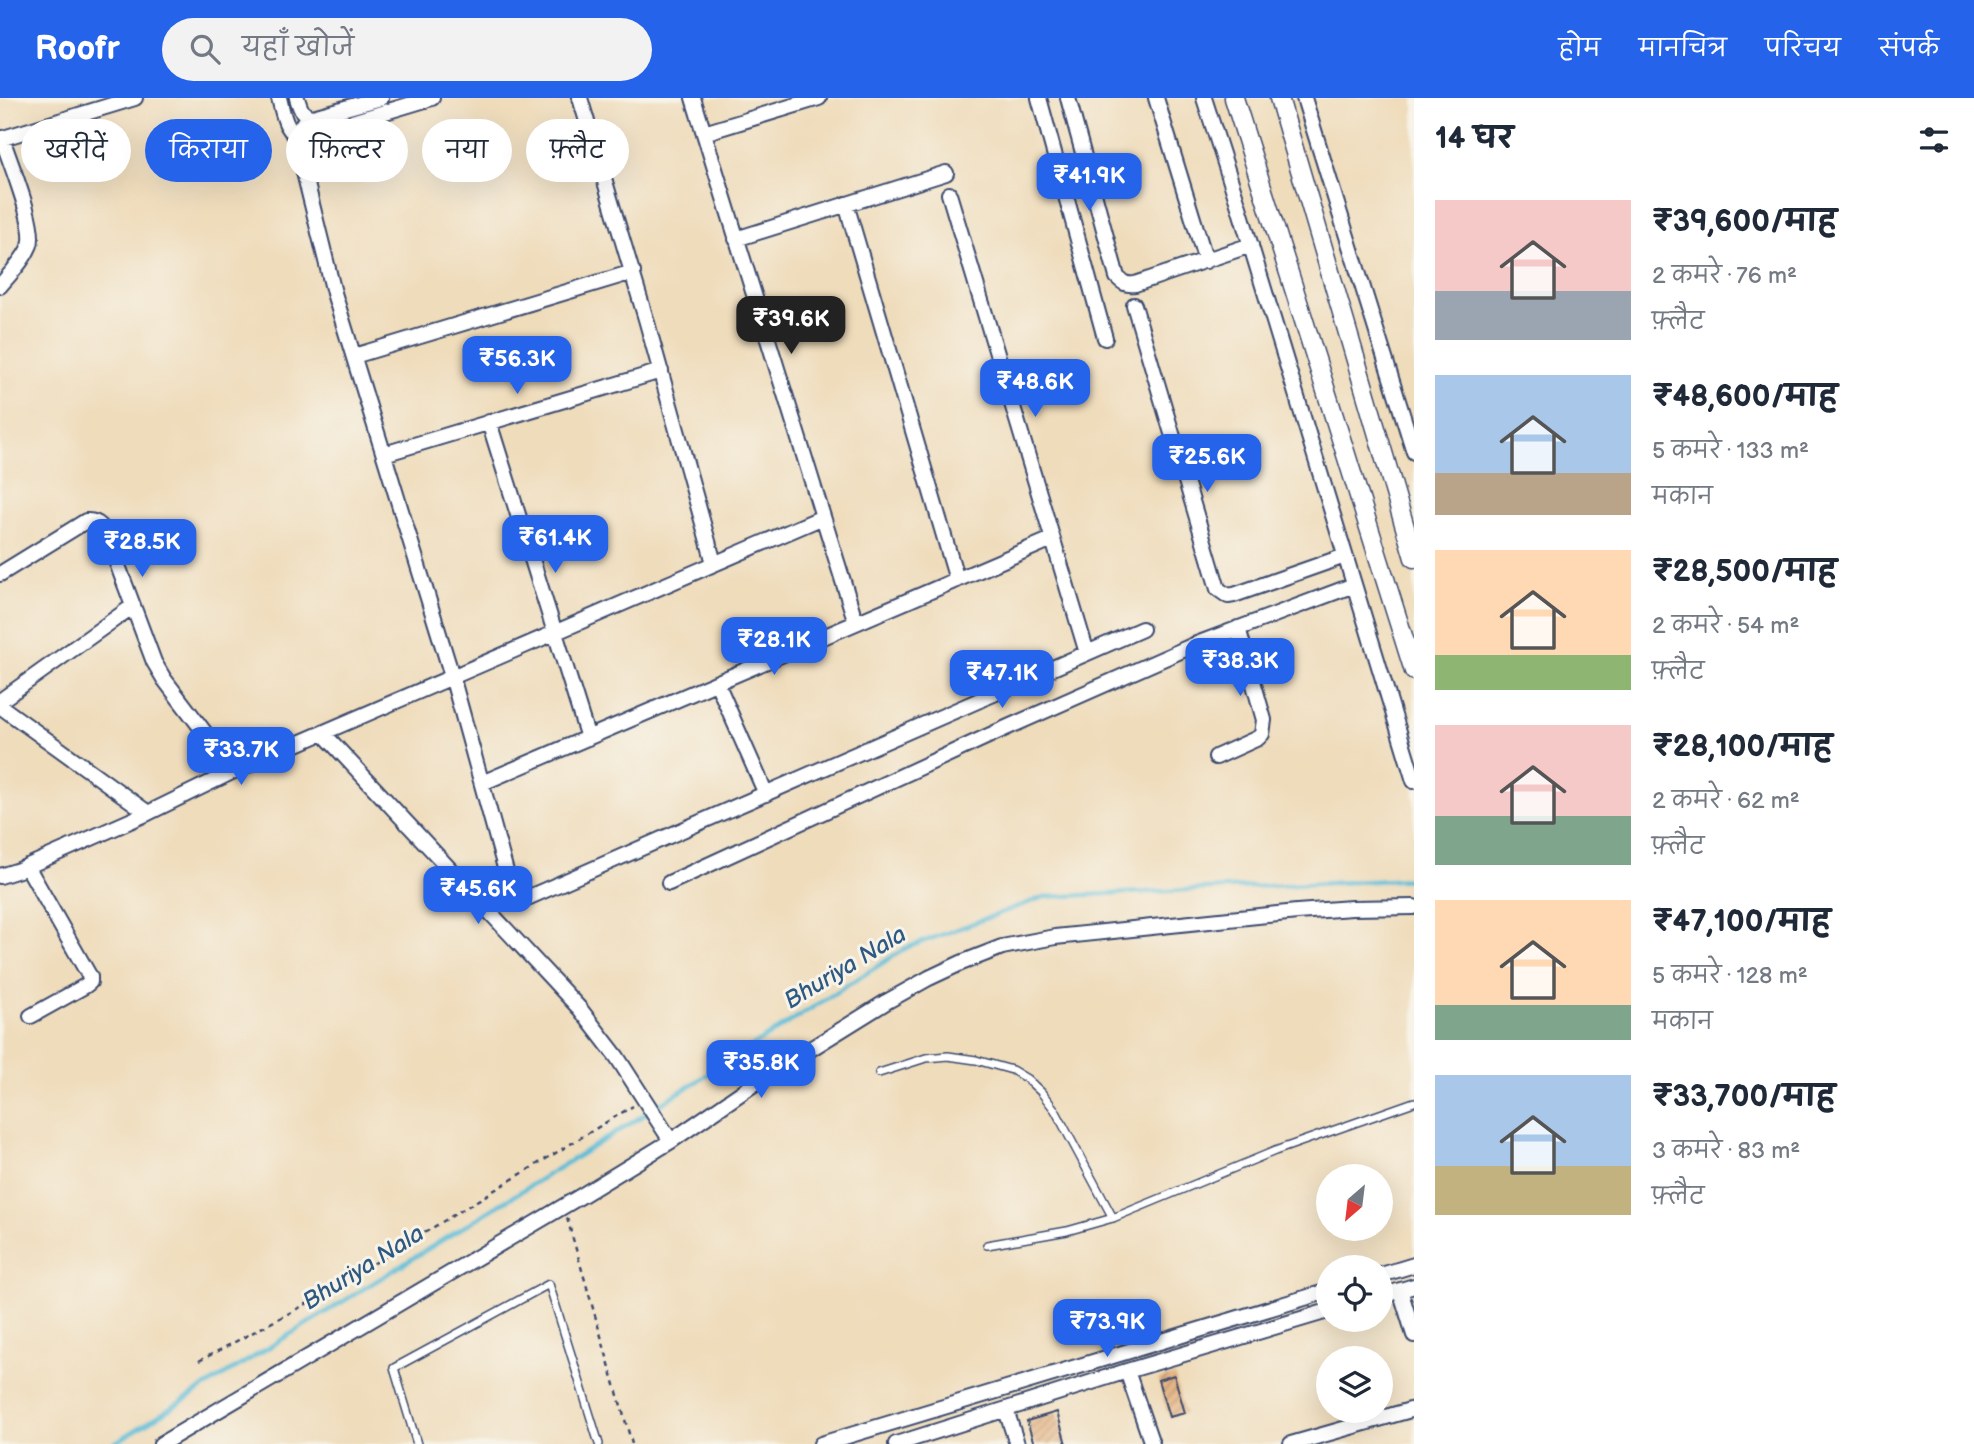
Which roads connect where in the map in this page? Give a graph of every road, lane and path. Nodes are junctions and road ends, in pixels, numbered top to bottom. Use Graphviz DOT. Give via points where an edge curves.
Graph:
graph roads {
  1 [pos="135,98"];
  2 [pos="279,98"];
  3 [pos="297,98"];
  4 [pos="381,98"];
  5 [pos="432,98"];
  6 [pos="580,98"];
  7 [pos="693,98"];
  8 [pos="819,98"];
  9 [pos="1039,98"];
  10 [pos="1068,98"];
  11 [pos="1156,98"];
  12 [pos="1203,98"];
  13 [pos="1234,98"];
  14 [pos="1279,98"];
  15 [pos="1304,98"];
  16 [pos="307,117"];
  17 [pos="362,119"];
  18 [pos="286,122"];
  19 [pos="704,133"];
  20 [pos="1,139"];
  21 [pos="946,173"];
  22 [pos="306,182"];
  23 [pos="949,194"];
  24 [pos="846,204"];
  25 [pos="736,239"];
  26 [pos="1251,245"];
  27 [pos="1206,261"];
  28 [pos="632,272"];
  29 [pos="0,286"];
  30 [pos="1134,305"];
  31 [pos="1105,338"];
  32 [pos="354,356"];
  33 [pos="661,371"];
  34 [pos="489,422"];
  35 [pos="1414,452"];
  36 [pos="384,454"];
  37 [pos="823,517"];
  38 [pos="1052,539"];
  39 [pos="1345,556"];
  40 [pos="1414,558"];
  41 [pos="715,563"];
  42 [pos="0,574"];
  43 [pos="957,580"];
  44 [pos="1354,585"];
  45 [pos="132,606"];
  46 [pos="856,624"];
  47 [pos="1238,628"];
  48 [pos="1142,629"];
  49 [pos="554,632"];
  50 [pos="1087,653"];
  51 [pos="1414,671"];
  52 [pos="452,676"];
  53 [pos="717,682"];
  54 [pos="0,703"];
  55 [pos="323,733"];
  56 [pos="588,738"];
  57 [pos="1216,757"];
  58 [pos="234,771"];
  59 [pos="1414,781"];
  60 [pos="482,783"];
  61 [pos="766,793"];
  62 [pos="148,813"];
  63 [pos="27,866"];
  64 [pos="0,876"];
  65 [pos="670,883"];
  66 [pos="1414,907"];
  67 [pos="31,1016"];
  68 [pos="879,1073"];
  69 [pos="647,1102"];
  70 [pos="1414,1102"];
  71 [pos="667,1135"];
  72 [pos="563,1206"];
  73 [pos="1113,1218"];
  74 [pos="987,1245"];
  75 [pos="1414,1265"];
  76 [pos="1393,1271"];
  77 [pos="1414,1286"];
  78 [pos="1399,1290"];
  79 [pos="1393,1292"];
  80 [pos="1316,1295"];
  81 [pos="1316,1315"];
  82 [pos="1414,1335"];
  83 [pos="199,1361"];
  84 [pos="1127,1371"];
  85 [pos="1414,1409"];
  86 [pos="1006,1410"];
  87 [pos="900,1443"];
  88 [pos="161,1444"];
  89 [pos="417,1444"];
  90 [pos="599,1444"];
  91 [pos="632,1444"];
  92 [pos="821,1444"];
  93 [pos="1017,1444"];
  94 [pos="1152,1444"];
  95 [pos="1291,1444"];
  1 -- 20 [label="street"];
  2 -- 18 [label="street"];
  3 -- 16 [label="street"];
  4 -- 16 [label="street"];
  5 -- 17 [label="street"];
  6 -- 28 [label="street"];
  7 -- 19 [label="street"];
  8 -- 19 [label="street"];
  9 -- 31 [label="street"];
  10 -- 27 [label="street" via="1117,277 1135,284"];
  11 -- 27 [label="street"];
  12 -- 26 [label="street"];
  13 -- 51 [label="street"];
  14 -- 40 [label="street"];
  15 -- 35 [label="street"];
  19 -- 25 [label="street"];
  20 -- 29 [label="street" via="30,223 31,243"];
  21 -- 24 [label="street"];
  22 -- 32 [label="street"];
  23 -- 38 [label="street"];
  24 -- 25 [label="street"];
  24 -- 43 [label="street"];
  25 -- 37 [label="street"];
  26 -- 27 [label="street"];
  26 -- 39 [label="street"];
  28 -- 32 [label="street"];
  28 -- 33 [label="street"];
  30 -- 39 [label="street" via="1217,589 1234,595"];
  32 -- 36 [label="street"];
  33 -- 34 [label="street"];
  33 -- 41 [label="street"];
  34 -- 36 [label="street"];
  34 -- 49 [label="street"];
  36 -- 52 [label="street"];
  37 -- 41 [label="street"];
  37 -- 46 [label="street"];
  38 -- 43 [label="street"];
  38 -- 50 [label="street"];
  39 -- 44 [label="street"];
  41 -- 49 [label="street"];
  42 -- 45 [label="street" via="91,521 100,524 108,538"];
  43 -- 46 [label="street"];
  44 -- 47 [label="street"];
  44 -- 59 [label="street"];
  45 -- 54 [label="street"];
  45 -- 58 [label="street" via="164,679"];
  46 -- 53 [label="street"];
  47 -- 57 [label="street" via="1264,727 1258,738"];
  47 -- 65 [label="street" via="1010,726"];
  48 -- 50 [label="street"];
  49 -- 52 [label="street"];
  49 -- 56 [label="street"];
  50 -- 61 [label="street"];
  52 -- 55 [label="street"];
  52 -- 60 [label="street"];
  53 -- 56 [label="street"];
  53 -- 61 [label="street"];
  54 -- 62 [label="street"];
  55 -- 58 [label="street"];
  55 -- 69 [label="street" via="579,1009"];
  56 -- 60 [label="street"];
  58 -- 62 [label="street"];
  60 -- 61 [label="street" via="510,886 518,897 527,898"];
  62 -- 63 [label="street"];
  63 -- 64 [label="street"];
  63 -- 67 [label="street" via="90,977 85,986"];
  66 -- 71 [label="street" via="1297,912 1055,937 1002,947 886,1002"];
  68 -- 73 [label="lane" via="948,1056 1012,1070 1027,1079 1055,1110"];
  69 -- 71 [label="street"];
  69 -- 83 [label="path" via="312,1301"];
  70 -- 73 [label="lane" via="1275,1151"];
  71 -- 72 [label="street"];
  72 -- 88 [label="street"];
  72 -- 91 [label="path"];
  73 -- 74 [label="lane"];
  75 -- 76 [label="street"];
  77 -- 78 [label="street"];
  78 -- 79 [label="street"];
  78 -- 82 [label="street"];
  80 -- 92 [label="street"];
  81 -- 84 [label="street"];
  84 -- 86 [label="street"];
  84 -- 94 [label="street"];
  85 -- 95 [label="street"];
  86 -- 87 [label="street"];
  86 -- 93 [label="street"];
  89 -- 90 [label="lane" via="394,1368 549,1284"];
}
